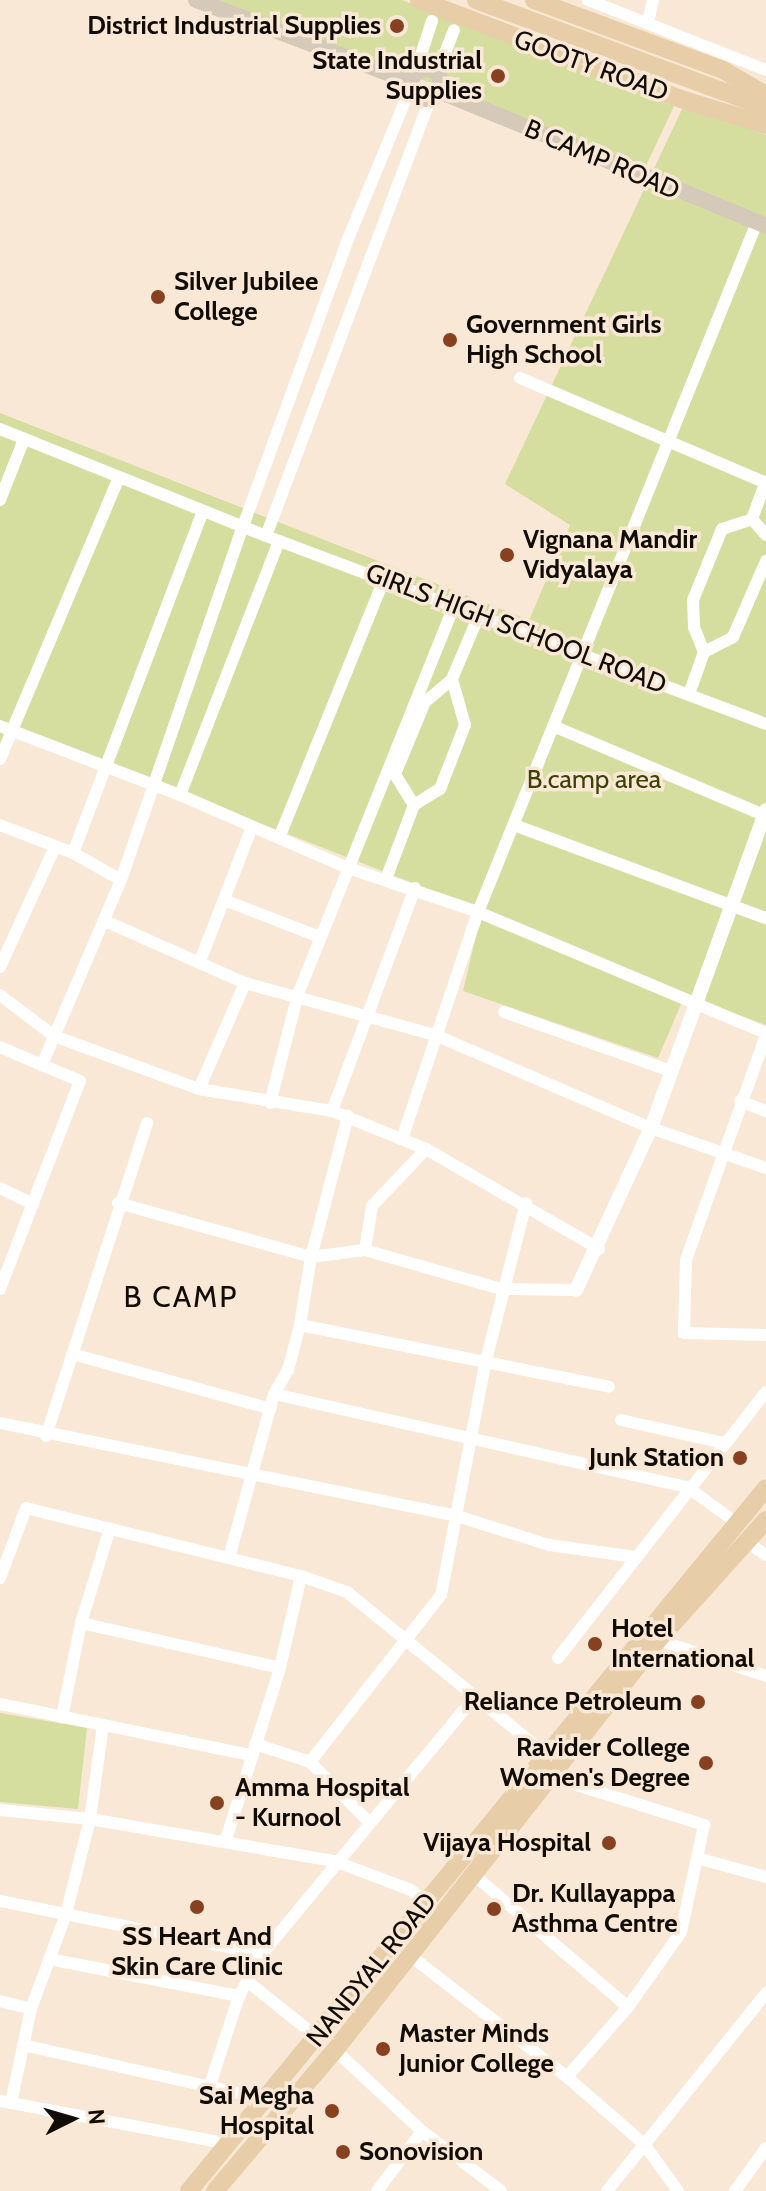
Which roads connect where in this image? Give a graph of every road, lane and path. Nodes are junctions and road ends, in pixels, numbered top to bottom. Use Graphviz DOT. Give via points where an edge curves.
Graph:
graph roads {
  1 [pos="196,0"];
  2 [pos="419,0"];
  3 [pos="476,0"];
  4 [pos="534,0"];
  5 [pos="588,0"];
  6 [pos="653,0"];
  7 [pos="432,21"];
  8 [pos="648,23"];
  9 [pos="454,30"];
  10 [pos="766,70"];
  11 [pos="437,73"];
  12 [pos="412,81"];
  13 [pos="435,95"];
  14 [pos="766,95"];
  15 [pos="766,107"];
  16 [pos="766,125"];
  17 [pos="762,224"];
  18 [pos="520,378"];
  19 [pos="0,429"];
  20 [pos="24,439"];
  21 [pos="669,443"];
  22 [pos="119,477"];
  23 [pos="766,483"];
  24 [pos="0,500"];
  25 [pos="203,511"];
  26 [pos="752,519"];
  27 [pos="243,526"];
  28 [pos="766,535"];
  29 [pos="273,538"];
  30 [pos="766,561"];
  31 [pos="384,579"];
  32 [pos="454,605"];
  33 [pos="479,615"];
  34 [pos="704,652"];
  35 [pos="581,653"];
  36 [pos="452,679"];
  37 [pos="689,694"];
  38 [pos="766,724"];
  39 [pos="553,726"];
  40 [pos="6,728"];
  41 [pos="0,759"];
  42 [pos="106,766"];
  43 [pos="151,785"];
  44 [pos="180,795"];
  45 [pos="414,805"];
  46 [pos="765,814"];
  47 [pos="0,825"];
  48 [pos="514,825"];
  49 [pos="252,827"];
  50 [pos="279,838"];
  51 [pos="54,849"];
  52 [pos="73,853"];
  53 [pos="348,868"];
  54 [pos="386,879"];
  55 [pos="121,880"];
  56 [pos="415,888"];
  57 [pos="224,900"];
  58 [pos="731,905"];
  59 [pos="478,912"];
  60 [pos="766,918"];
  61 [pos="105,921"];
  62 [pos="320,937"];
  63 [pos="200,961"];
  64 [pos="0,967"];
  65 [pos="245,983"];
  66 [pos="298,994"];
  67 [pos="0,995"];
  68 [pos="695,1004"];
  69 [pos="504,1012"];
  70 [pos="367,1016"];
  71 [pos="766,1034"];
  72 [pos="435,1035"];
  73 [pos="54,1036"];
  74 [pos="0,1047"];
  75 [pos="42,1065"];
  76 [pos="671,1071"];
  77 [pos="199,1089"];
  78 [pos="740,1101"];
  79 [pos="270,1103"];
  80 [pos="332,1111"];
  81 [pos="766,1111"];
  82 [pos="348,1116"];
  83 [pos="147,1123"];
  84 [pos="651,1128"];
  85 [pos="402,1139"];
  86 [pos="426,1149"];
  87 [pos="721,1153"];
  88 [pos="766,1168"];
  89 [pos="0,1188"];
  90 [pos="118,1203"];
  91 [pos="526,1203"];
  92 [pos="33,1204"];
  93 [pos="599,1249"];
  94 [pos="365,1250"];
  95 [pos="311,1257"];
  96 [pos="3,1271"];
  97 [pos="0,1289"];
  98 [pos="501,1289"];
  99 [pos="576,1290"];
  100 [pos="300,1325"];
  101 [pos="766,1335"];
  102 [pos="72,1354"];
  103 [pos="486,1360"];
  104 [pos="609,1387"];
  105 [pos="766,1392"];
  106 [pos="274,1394"];
  107 [pos="271,1409"];
  108 [pos="621,1420"];
  109 [pos="0,1423"];
  110 [pos="46,1436"];
  111 [pos="471,1438"];
  112 [pos="724,1443"];
  113 [pos="253,1475"];
  114 [pos="687,1487"];
  115 [pos="766,1488"];
  116 [pos="457,1516"];
  117 [pos="766,1520"];
  118 [pos="737,1523"];
  119 [pos="110,1528"];
  120 [pos="748,1543"];
  121 [pos="766,1555"];
  122 [pos="635,1557"];
  123 [pos="229,1558"];
  124 [pos="301,1576"];
  125 [pos="0,1578"];
  126 [pos="81,1623"];
  127 [pos="658,1640"];
  128 [pos="409,1641"];
  129 [pos="558,1658"];
  130 [pos="280,1668"];
  131 [pos="766,1676"];
  132 [pos="473,1699"];
  133 [pos="0,1704"];
  134 [pos="62,1717"];
  135 [pos="103,1725"];
  136 [pos="253,1750"];
  137 [pos="547,1755"];
  138 [pos="310,1762"];
  139 [pos="548,1776"];
  140 [pos="0,1810"];
  141 [pos="90,1819"];
  142 [pos="369,1822"];
  143 [pos="225,1842"];
  144 [pos="697,1858"];
  145 [pos="334,1861"];
  146 [pos="474,1875"];
  147 [pos="766,1877"];
  148 [pos="0,1901"];
  149 [pos="427,1902"];
  150 [pos="66,1914"];
  151 [pos="441,1916"];
  152 [pos="262,1954"];
  153 [pos="408,1954"];
  154 [pos="49,1959"];
  155 [pos="247,1981"];
  156 [pos="766,1993"];
  157 [pos="239,1996"];
  158 [pos="0,2001"];
  159 [pos="628,2007"];
  160 [pos="31,2009"];
  161 [pos="317,2037"];
  162 [pos="23,2045"];
  163 [pos="335,2050"];
  164 [pos="567,2077"];
  165 [pos="210,2085"];
  166 [pos="265,2099"];
  167 [pos="6,2102"];
  168 [pos="422,2131"];
  169 [pos="229,2144"];
  170 [pos="644,2144"];
  171 [pos="766,2148"];
  172 [pos="189,2191"];
  173 [pos="215,2191"];
  174 [pos="377,2191"];
  175 [pos="501,2191"];
  176 [pos="607,2191"];
  177 [pos="678,2191"];
  178 [pos="735,2191"];
  1 -- 12 [label="main road"];
  2 -- 16 [label="main road, GOOTY ROAD" via="681,99"];
  3 -- 15 [label="main road, GOOTY ROAD"];
  4 -- 14 [label="main road" via="723,70"];
  5 -- 8 [label="street"];
  6 -- 8 [label="street"];
  7 -- 12 [label="street"];
  8 -- 10 [label="street"];
  9 -- 11 [label="street"];
  11 -- 12 [label="main road" via="423,69"];
  11 -- 13 [label="main road"];
  12 -- 13 [label="main road, B CAMP ROAD" via="421,98"];
  12 -- 27 [label="street"];
  13 -- 17 [label="main road, B CAMP ROAD"];
  13 -- 29 [label="street"];
  17 -- 21 [label="street"];
  18 -- 21 [label="street"];
  19 -- 20 [label="street, GIRLS HIGH SCHOOL ROAD"];
  20 -- 22 [label="street, GIRLS HIGH SCHOOL ROAD"];
  20 -- 24 [label="street"];
  21 -- 23 [label="street"];
  21 -- 35 [label="street"];
  22 -- 25 [label="street, GIRLS HIGH SCHOOL ROAD"];
  22 -- 40 [label="street"];
  23 -- 26 [label="street"];
  25 -- 27 [label="street, GIRLS HIGH SCHOOL ROAD"];
  25 -- 42 [label="street"];
  26 -- 28 [label="street"];
  26 -- 34 [label="street" via="722,529 693,600 694,627"];
  27 -- 29 [label="street, GIRLS HIGH SCHOOL ROAD"];
  27 -- 43 [label="street"];
  29 -- 31 [label="street, GIRLS HIGH SCHOOL ROAD"];
  29 -- 44 [label="street"];
  30 -- 34 [label="street" via="733,637"];
  31 -- 32 [label="street, GIRLS HIGH SCHOOL ROAD"];
  31 -- 50 [label="street"];
  32 -- 33 [label="street, GIRLS HIGH SCHOOL ROAD"];
  32 -- 53 [label="street"];
  33 -- 35 [label="street, GIRLS HIGH SCHOOL ROAD"];
  33 -- 36 [label="street"];
  34 -- 37 [label="street"];
  35 -- 37 [label="street, GIRLS HIGH SCHOOL ROAD"];
  35 -- 39 [label="street"];
  36 -- 45 [label="street" via="465,725 440,789"];
  36 -- 45 [label="street" via="425,702 395,774"];
  37 -- 38 [label="street, GIRLS HIGH SCHOOL ROAD"];
  39 -- 46 [label="street"];
  39 -- 48 [label="street"];
  40 -- 41 [label="street"];
  40 -- 42 [label="street"];
  42 -- 43 [label="street"];
  42 -- 52 [label="street"];
  43 -- 44 [label="street"];
  43 -- 55 [label="street"];
  44 -- 49 [label="street"];
  45 -- 54 [label="street"];
  46 -- 58 [label="street"];
  47 -- 51 [label="street"];
  48 -- 58 [label="street"];
  48 -- 59 [label="street"];
  49 -- 50 [label="street"];
  49 -- 57 [label="street"];
  50 -- 53 [label="street"];
  51 -- 52 [label="street"];
  51 -- 64 [label="street"];
  52 -- 55 [label="street"];
  53 -- 54 [label="street"];
  53 -- 62 [label="street"];
  54 -- 56 [label="street"];
  55 -- 61 [label="street"];
  56 -- 59 [label="street"];
  56 -- 70 [label="street"];
  57 -- 62 [label="street"];
  57 -- 63 [label="street"];
  58 -- 60 [label="street"];
  58 -- 68 [label="street"];
  59 -- 68 [label="street"];
  59 -- 72 [label="street"];
  61 -- 63 [label="street"];
  61 -- 73 [label="street"];
  62 -- 66 [label="street"];
  63 -- 65 [label="street"];
  65 -- 66 [label="street"];
  65 -- 77 [label="street"];
  66 -- 70 [label="street"];
  66 -- 79 [label="street"];
  67 -- 73 [label="street"];
  68 -- 71 [label="street"];
  68 -- 76 [label="street"];
  69 -- 76 [label="street"];
  70 -- 72 [label="street"];
  70 -- 80 [label="street"];
  71 -- 78 [label="street"];
  72 -- 84 [label="street"];
  72 -- 85 [label="street"];
  73 -- 75 [label="street"];
  73 -- 77 [label="street"];
  74 -- 75 [label="street"];
  75 -- 92 [label="street" via="80,1081"];
  76 -- 84 [label="street"];
  77 -- 79 [label="street"];
  78 -- 81 [label="street"];
  78 -- 87 [label="street"];
  79 -- 80 [label="street"];
  80 -- 82 [label="street"];
  82 -- 85 [label="street"];
  82 -- 95 [label="street"];
  83 -- 90 [label="street"];
  84 -- 87 [label="street"];
  84 -- 93 [label="street"];
  85 -- 86 [label="street"];
  86 -- 91 [label="street"];
  86 -- 94 [label="street" via="372,1206"];
  87 -- 88 [label="street"];
  87 -- 101 [label="street" via="686,1260 684,1333"];
  89 -- 92 [label="street"];
  90 -- 95 [label="street"];
  90 -- 102 [label="street"];
  91 -- 93 [label="street"];
  91 -- 98 [label="street"];
  92 -- 96 [label="street"];
  93 -- 99 [label="street"];
  94 -- 95 [label="street"];
  94 -- 98 [label="street"];
  95 -- 100 [label="street"];
  96 -- 97 [label="street"];
  98 -- 99 [label="street"];
  98 -- 103 [label="street"];
  100 -- 103 [label="street"];
  100 -- 106 [label="street"];
  102 -- 107 [label="street"];
  102 -- 110 [label="street"];
  103 -- 104 [label="street"];
  103 -- 111 [label="street"];
  105 -- 112 [label="street"];
  106 -- 107 [label="street"];
  106 -- 111 [label="street"];
  107 -- 113 [label="street"];
  108 -- 112 [label="street"];
  109 -- 110 [label="street"];
  110 -- 113 [label="street"];
  111 -- 114 [label="street"];
  111 -- 116 [label="street"];
  112 -- 114 [label="street"];
  113 -- 116 [label="street"];
  113 -- 123 [label="street"];
  114 -- 118 [label="street"];
  114 -- 122 [label="street"];
  115 -- 118 [label="main road, NANDYAL ROAD"];
  116 -- 122 [label="street" via="549,1545"];
  116 -- 128 [label="street" via="441,1595"];
  117 -- 120 [label="main road, NANDYAL ROAD"];
  118 -- 137 [label="main road, NANDYAL ROAD"];
  119 -- 123 [label="street"];
  119 -- 125 [label="street" via="26,1508"];
  119 -- 126 [label="street"];
  120 -- 121 [label="street"];
  120 -- 127 [label="main road, NANDYAL ROAD"];
  122 -- 129 [label="street"];
  123 -- 124 [label="street"];
  124 -- 128 [label="street" via="347,1592"];
  124 -- 130 [label="street"];
  126 -- 130 [label="street"];
  126 -- 134 [label="street"];
  127 -- 131 [label="street"];
  127 -- 139 [label="main road, NANDYAL ROAD"];
  128 -- 132 [label="street"];
  128 -- 138 [label="street"];
  130 -- 136 [label="street"];
  132 -- 137 [label="street"];
  132 -- 142 [label="street"];
  133 -- 134 [label="street"];
  134 -- 135 [label="street"];
  135 -- 136 [label="street"];
  135 -- 141 [label="street"];
  136 -- 138 [label="street"];
  136 -- 143 [label="street"];
  137 -- 149 [label="main road, NANDYAL ROAD"];
  138 -- 142 [label="street"];
  139 -- 144 [label="street" via="704,1825"];
  139 -- 146 [label="main road, NANDYAL ROAD"];
  140 -- 141 [label="street"];
  141 -- 143 [label="street"];
  141 -- 150 [label="street"];
  142 -- 145 [label="street"];
  143 -- 145 [label="street"];
  144 -- 147 [label="street"];
  144 -- 159 [label="street" via="681,1932"];
  145 -- 149 [label="street" via="409,1889"];
  145 -- 152 [label="street"];
  146 -- 151 [label="main road, NANDYAL ROAD"];
  146 -- 159 [label="street"];
  148 -- 150 [label="street"];
  149 -- 151 [label="street"];
  149 -- 161 [label="main road, NANDYAL ROAD"];
  150 -- 152 [label="street"];
  150 -- 154 [label="street"];
  151 -- 153 [label="main road, NANDYAL ROAD"];
  152 -- 155 [label="street"];
  153 -- 163 [label="main road, NANDYAL ROAD"];
  153 -- 164 [label="street"];
  154 -- 157 [label="street"];
  154 -- 160 [label="street"];
  155 -- 157 [label="street"];
  155 -- 161 [label="street"];
  156 -- 170 [label="street"];
  157 -- 165 [label="street"];
  158 -- 160 [label="street"];
  159 -- 164 [label="street"];
  160 -- 162 [label="street"];
  161 -- 166 [label="main road, NANDYAL ROAD"];
  162 -- 165 [label="street"];
  162 -- 167 [label="street"];
  163 -- 168 [label="street"];
  163 -- 173 [label="main road, NANDYAL ROAD"];
  164 -- 170 [label="street"];
  165 -- 166 [label="street"];
  166 -- 169 [label="main road, NANDYAL ROAD"];
  167 -- 169 [label="street"];
  168 -- 174 [label="street"];
  168 -- 175 [label="street"];
  169 -- 172 [label="main road, NANDYAL ROAD"];
  170 -- 176 [label="street"];
  170 -- 177 [label="street"];
  171 -- 178 [label="street"];
}
